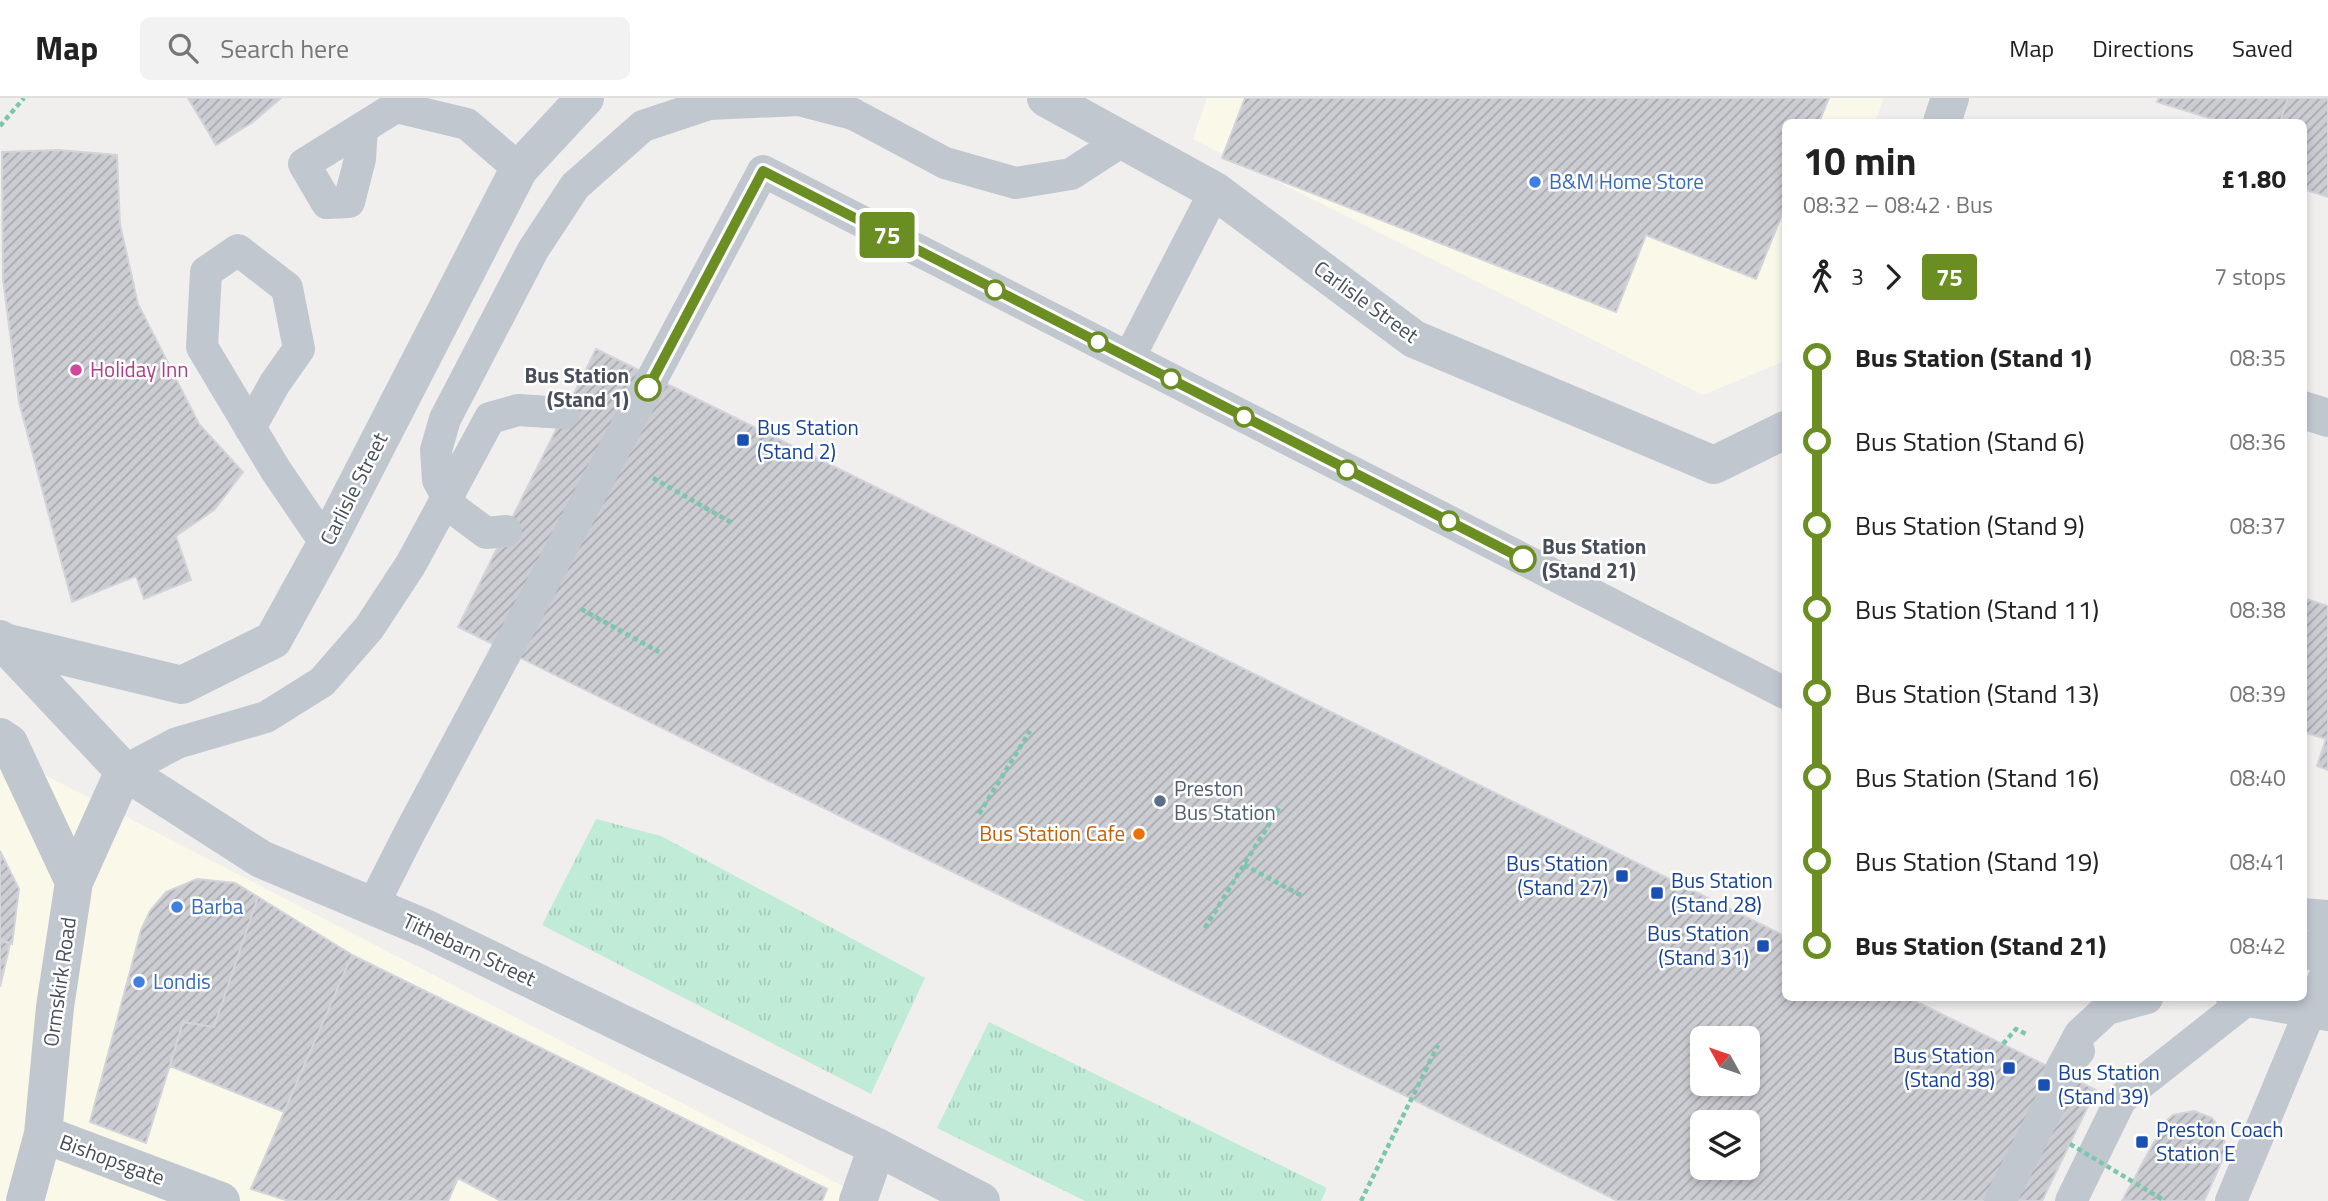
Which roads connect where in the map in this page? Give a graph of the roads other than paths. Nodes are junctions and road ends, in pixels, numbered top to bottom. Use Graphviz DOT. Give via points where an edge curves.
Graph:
graph roads {
  1 [pos="585,98"];
  2 [pos="1046,98"];
  3 [pos="1950,98"];
  4 [pos="1943,119"];
  5 [pos="362,128"];
  6 [pos="1122,142"];
  7 [pos="519,169"];
  8 [pos="1214,191"];
  9 [pos="1129,358"];
  10 [pos="2307,411"];
  11 [pos="564,413"];
  12 [pos="2328,418"];
  13 [pos="250,428"];
  14 [pos="1782,431"];
  15 [pos="506,531"];
  16 [pos="326,544"];
  17 [pos="2,640"];
  18 [pos="1782,691"];
  19 [pos="0,737"];
  20 [pos="124,771"];
  21 [pos="74,882"];
  22 [pos="372,907"];
  23 [pos="2307,914"];
  24 [pos="2328,916"];
  25 [pos="2328,935"];
  26 [pos="2307,952"];
  27 [pos="2328,968"];
  28 [pos="2123,1001"];
  29 [pos="2136,1001"];
  30 [pos="2245,1001"];
  31 [pos="2249,1001"];
  32 [pos="2328,1015"];
  33 [pos="2060,1071"];
  34 [pos="43,1135"];
  35 [pos="877,1147"];
  36 [pos="25,1201"];
  37 [pos="221,1201"];
  38 [pos="858,1201"];
  39 [pos="981,1201"];
  40 [pos="2000,1201"];
  41 [pos="2071,1201"];
  42 [pos="2231,1201"];
  1 -- 7 [label="street, Carlisle Street"];
  2 -- 6 [label="street, Carlisle Street"];
  3 -- 4 [label="street"];
  5 -- 7 [label="lane" via="396,107 467,124"];
  6 -- 8 [label="street, Carlisle Street"];
  6 -- 15 [label="lane, bridge" via="1071,174 1016,183 945,163 853,114 799,100 709,104 643,126 575,186 533,250 445,419 436,450 438,480 454,509 486,533"];
  7 -- 16 [label="street, Carlisle Street"];
  8 -- 9 [label="lane"];
  8 -- 14 [label="street, Carlisle Street" via="1414,340 1714,465"];
  9 -- 18 [label="lane"];
  9 -- 22 [label="lane" via="763,171"];
  10 -- 12 [label="street"];
  11 -- 20 [label="lane" via="518,410 490,418 411,564 369,628 322,682 266,717 177,743"];
  13 -- 13 [label="lane" via="202,347 205,272 238,250 287,288 299,349"];
  13 -- 16 [label="lane"];
  16 -- 17 [label="street, Carlisle Street" via="273,640 182,685"];
  17 -- 20 [label="street, Tithebarn Street"];
  19 -- 21 [label="street" via="9,743"];
  20 -- 21 [label="street, Ormskirk Road"];
  20 -- 22 [label="street, Tithebarn Street" via="261,859"];
  21 -- 34 [label="street, Ormskirk Road" via="55,1007"];
  22 -- 35 [label="street, Tithebarn Street" via="468,948"];
  23 -- 24 [label="lane"];
  25 -- 26 [label="lane"];
  27 -- 42 [label="lane"];
  28 -- 40 [label="lane" via="2074,1057"];
  29 -- 33 [label="lane, bridge" via="2107,1009 2080,1034"];
  30 -- 41 [label="lane" via="2121,1100"];
  31 -- 32 [label="lane, bridge"];
  34 -- 36 [label="street, Ormskirk Road"];
  34 -- 37 [label="street, Bishopsgate"];
  35 -- 38 [label="street"];
  35 -- 39 [label="street, Tithebarn Street"];
}
